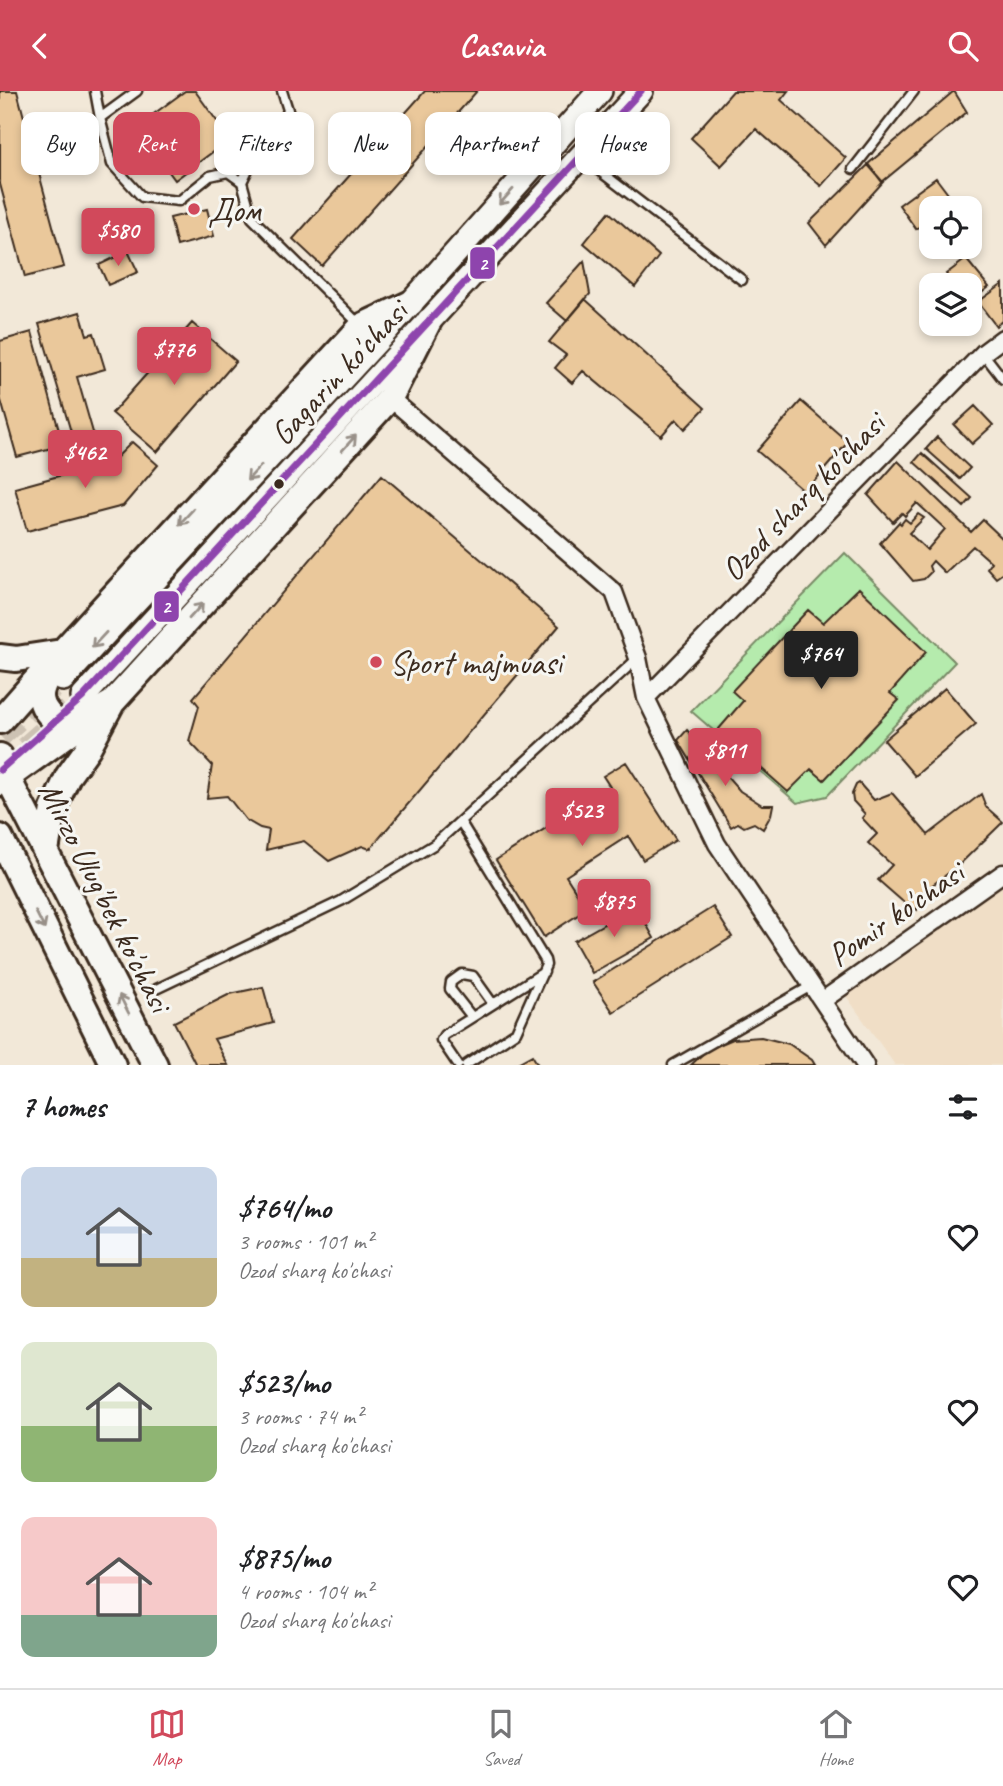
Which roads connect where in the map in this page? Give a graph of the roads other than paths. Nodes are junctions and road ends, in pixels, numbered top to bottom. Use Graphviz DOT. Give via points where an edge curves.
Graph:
graph roads {
  1 [pos="95,91"];
  2 [pos="137,91"];
  3 [pos="282,91"];
  4 [pos="600,91"];
  5 [pos="640,91"];
  6 [pos="914,91"];
  7 [pos="621,112"];
  8 [pos="100,118"];
  9 [pos="575,163"];
  10 [pos="853,169"];
  11 [pos="605,175"];
  12 [pos="243,181"];
  13 [pos="743,280"];
  14 [pos="411,303"];
  15 [pos="429,321"];
  16 [pos="369,333"];
  17 [pos="1003,338"];
  18 [pos="983,353"];
  19 [pos="1003,379"];
  20 [pos="390,398"];
  21 [pos="62,652"];
  22 [pos="0,657"];
  23 [pos="638,658"];
  24 [pos="62,679"];
  25 [pos="83,697"];
  26 [pos="646,698"];
  27 [pos="112,702"];
  28 [pos="0,721"];
  29 [pos="3,772"];
  30 [pos="460,821"];
  31 [pos="0,837"];
  32 [pos="46,851"];
  33 [pos="9,873"];
  34 [pos="1003,873"];
  35 [pos="545,971"];
  36 [pos="811,986"];
  37 [pos="152,991"];
  38 [pos="822,1001"];
  39 [pos="494,1004"];
  40 [pos="472,1017"];
  41 [pos="113,1065"];
  42 [pos="155,1065"];
  43 [pos="458,1065"];
  44 [pos="466,1065"];
  45 [pos="673,1065"];
  46 [pos="864,1065"];
  1 -- 8 [label="lane"];
  2 -- 8 [label="lane"];
  3 -- 12 [label="lane" via="288,110 284,121 256,153"];
  4 -- 14 [label="main road, Gagarin ko'chasi, one-way"];
  5 -- 7 [label="main road, Gagarin ko'chasi"];
  6 -- 10 [label="lane"];
  8 -- 12 [label="lane" via="112,164 142,197 179,201 210,176 228,172"];
  9 -- 15 [label="main road, Gagarin ko'chasi"];
  11 -- 13 [label="lane"];
  12 -- 16 [label="lane" via="252,218"];
  14 -- 16 [label="main road"];
  15 -- 20 [label="main road"];
  15 -- 25 [label="main road, Gagarin ko'chasi"];
  16 -- 21 [label="main road, one-way"];
  16 -- 24 [label="main road, Gagarin ko'chasi, one-way"];
  17 -- 18 [label="street, Ozod sharq ko'chasi"];
  18 -- 19 [label="lane"];
  18 -- 26 [label="street, Ozod sharq ko'chasi"];
  20 -- 23 [label="street" via="614,592"];
  27 -- 20 [label="main road, one-way"];
  21 -- 22 [label="main road"];
  21 -- 27 [label="main road" via="41,688 47,715 63,726"];
  21 -- 28 [label="main road"];
  23 -- 26 [label="street"];
  23 -- 30 [label="lane"];
  26 -- 36 [label="street" via="717,844"];
  27 -- 29 [label="main road"];
  27 -- 32 [label="main road" via="52,809"];
  29 -- 32 [label="main road, Mirzo Ulug'bek ko'chasi"];
  30 -- 35 [label="lane" via="545,960"];
  30 -- 37 [label="lane" via="435,844 341,901"];
  31 -- 33 [label="main road, Mirzo Ulug'bek ko'chasi"];
  42 -- 32 [label="main road, Mirzo Ulug'bek ko'chasi, one-way"];
  33 -- 41 [label="main road, Mirzo Ulug'bek ko'chasi, one-way"];
  34 -- 38 [label="street, Pomir ko'chasi"];
  35 -- 39 [label="lane"];
  35 -- 44 [label="lane" via="516,1032"];
  36 -- 38 [label="street"];
  36 -- 45 [label="lane"];
  38 -- 46 [label="street"];
  39 -- 40 [label="lane"];
  39 -- 40 [label="lane" via="473,976 461,974 450,989"];
  40 -- 43 [label="lane" via="441,1040"];
}
